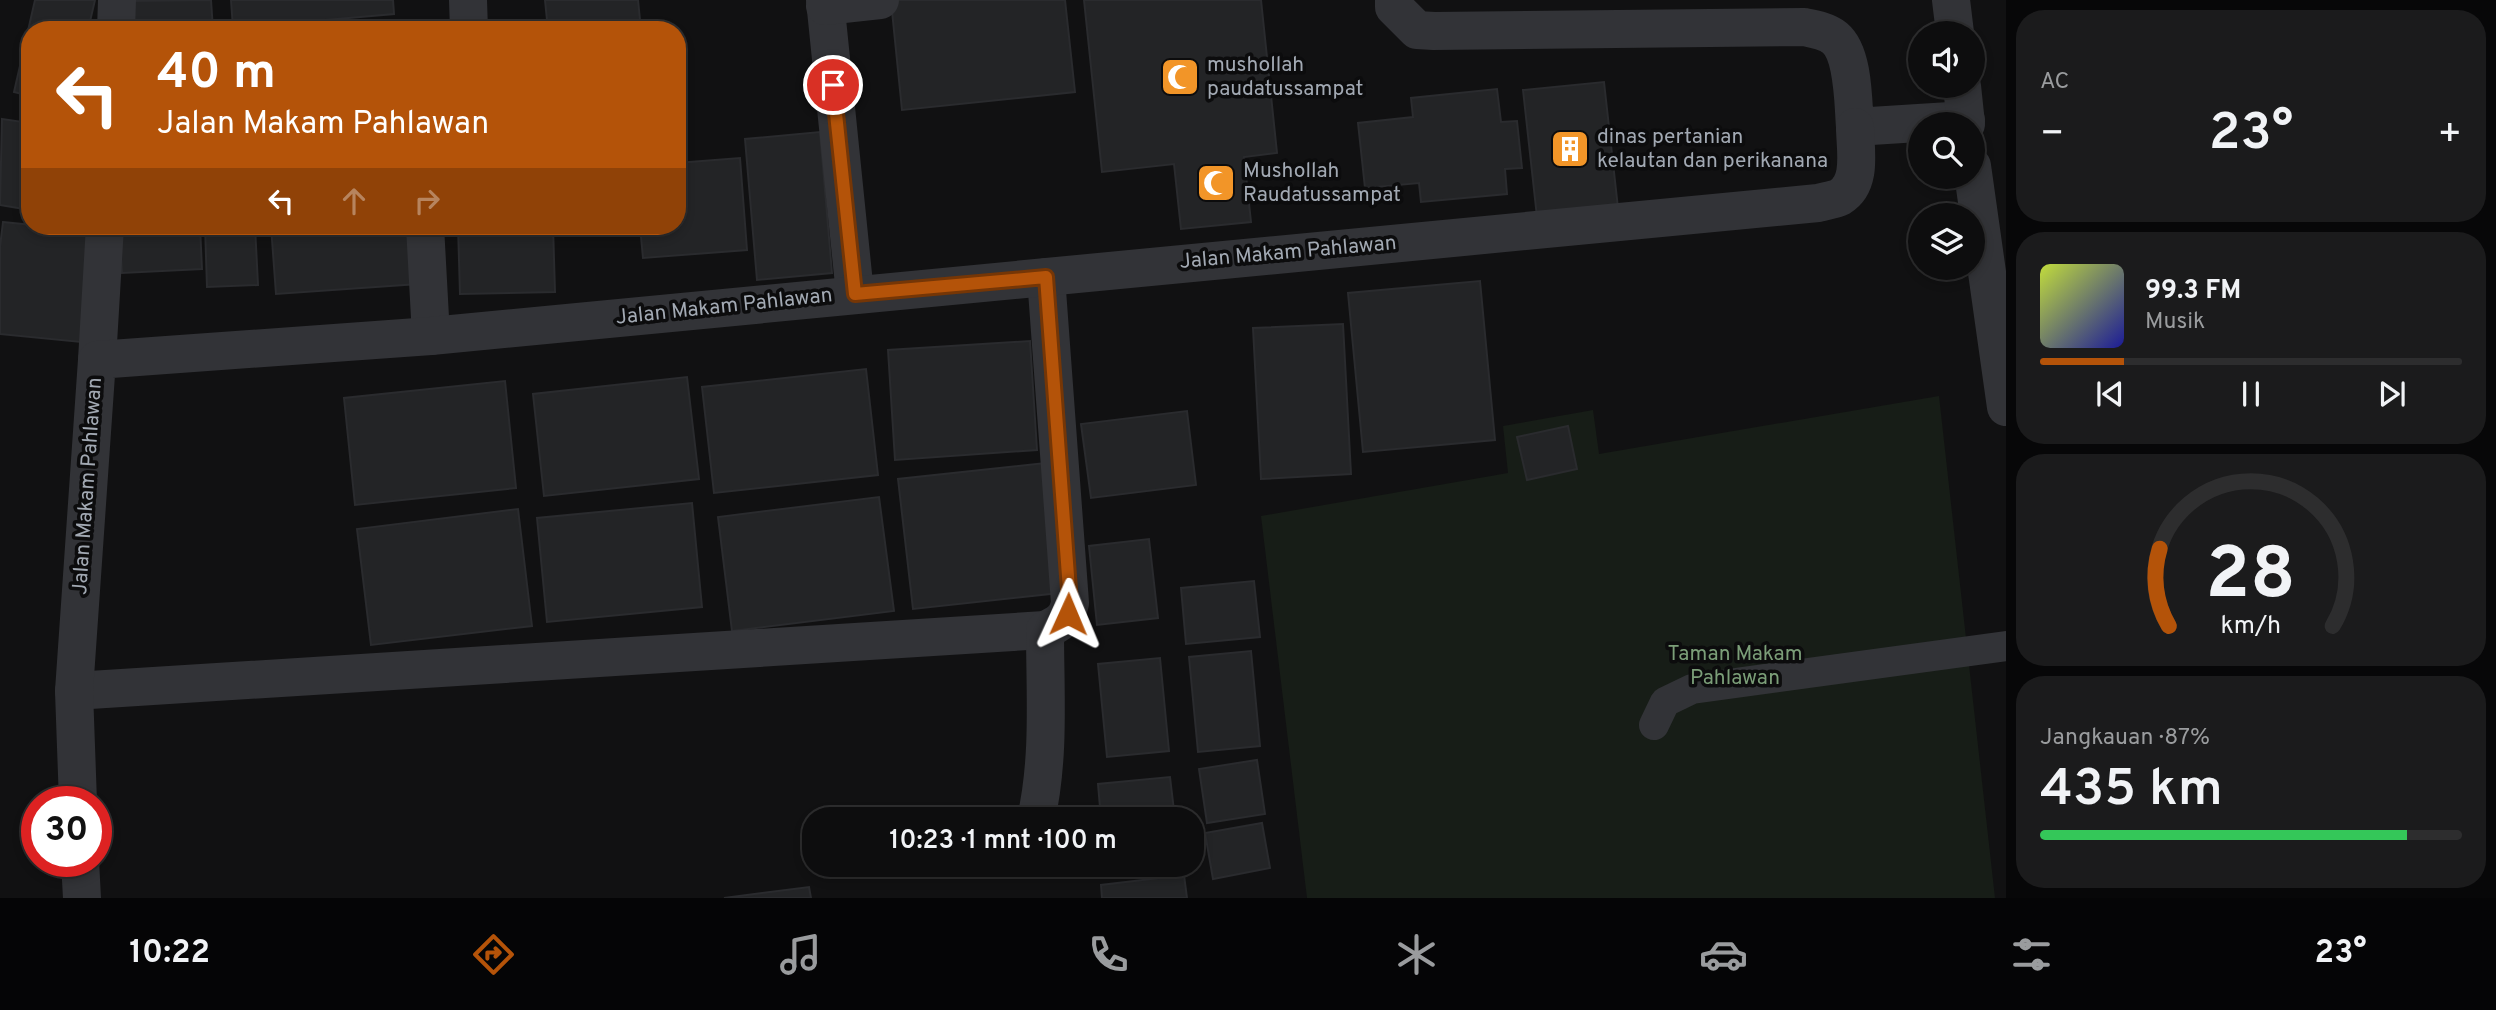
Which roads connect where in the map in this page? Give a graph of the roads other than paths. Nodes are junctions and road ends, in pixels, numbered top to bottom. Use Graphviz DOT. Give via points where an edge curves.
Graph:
graph roads {
  1 [pos="117,0"];
  2 [pos="468,0"];
  3 [pos="880,0"];
  4 [pos="1951,0"];
  5 [pos="825,3"];
  6 [pos="1394,4"];
  7 [pos="116,21"];
  8 [pos="469,21"];
  9 [pos="1954,21"];
  10 [pos="1965,110"];
  11 [pos="1856,127"];
  12 [pos="1975,189"];
  13 [pos="104,235"];
  14 [pos="425,235"];
  15 [pos="1046,277"];
  16 [pos="855,294"];
  17 [pos="431,336"];
  18 [pos="97,360"];
  19 [pos="2006,407"];
  20 [pos="1045,630"];
  21 [pos="2006,646"];
  22 [pos="74,691"];
  23 [pos="1654,725"];
  24 [pos="77,786"];
  25 [pos="1039,807"];
  26 [pos="81,877"];
  27 [pos="82,898"];
  1 -- 7 [label="street"];
  2 -- 8 [label="street"];
  3 -- 5 [label="street"];
  4 -- 9 [label="street"];
  5 -- 16 [label="street"];
  6 -- 11 [label="street, Jalan Makam Pahlawan" via="1417,30 1434,31 1804,26 1836,39 1847,55"];
  10 -- 11 [label="street"];
  11 -- 15 [label="street, Jalan Makam Pahlawan" via="1856,175 1850,188 1818,203"];
  12 -- 19 [label="street"];
  13 -- 18 [label="street"];
  14 -- 17 [label="street"];
  15 -- 16 [label="street, Jalan Makam Pahlawan"];
  15 -- 20 [label="street" via="1070,603 1060,624"];
  16 -- 17 [label="street, Jalan Makam Pahlawan"];
  17 -- 18 [label="street, Jalan Makam Pahlawan"];
  18 -- 22 [label="street, Jalan Makam Pahlawan"];
  20 -- 22 [label="street"];
  20 -- 25 [label="street" via="1045,742"];
  21 -- 23 [label="lane" via="1692,689 1665,702"];
  22 -- 24 [label="street, Jalan Makam Pahlawan"];
  26 -- 27 [label="street"];
}
